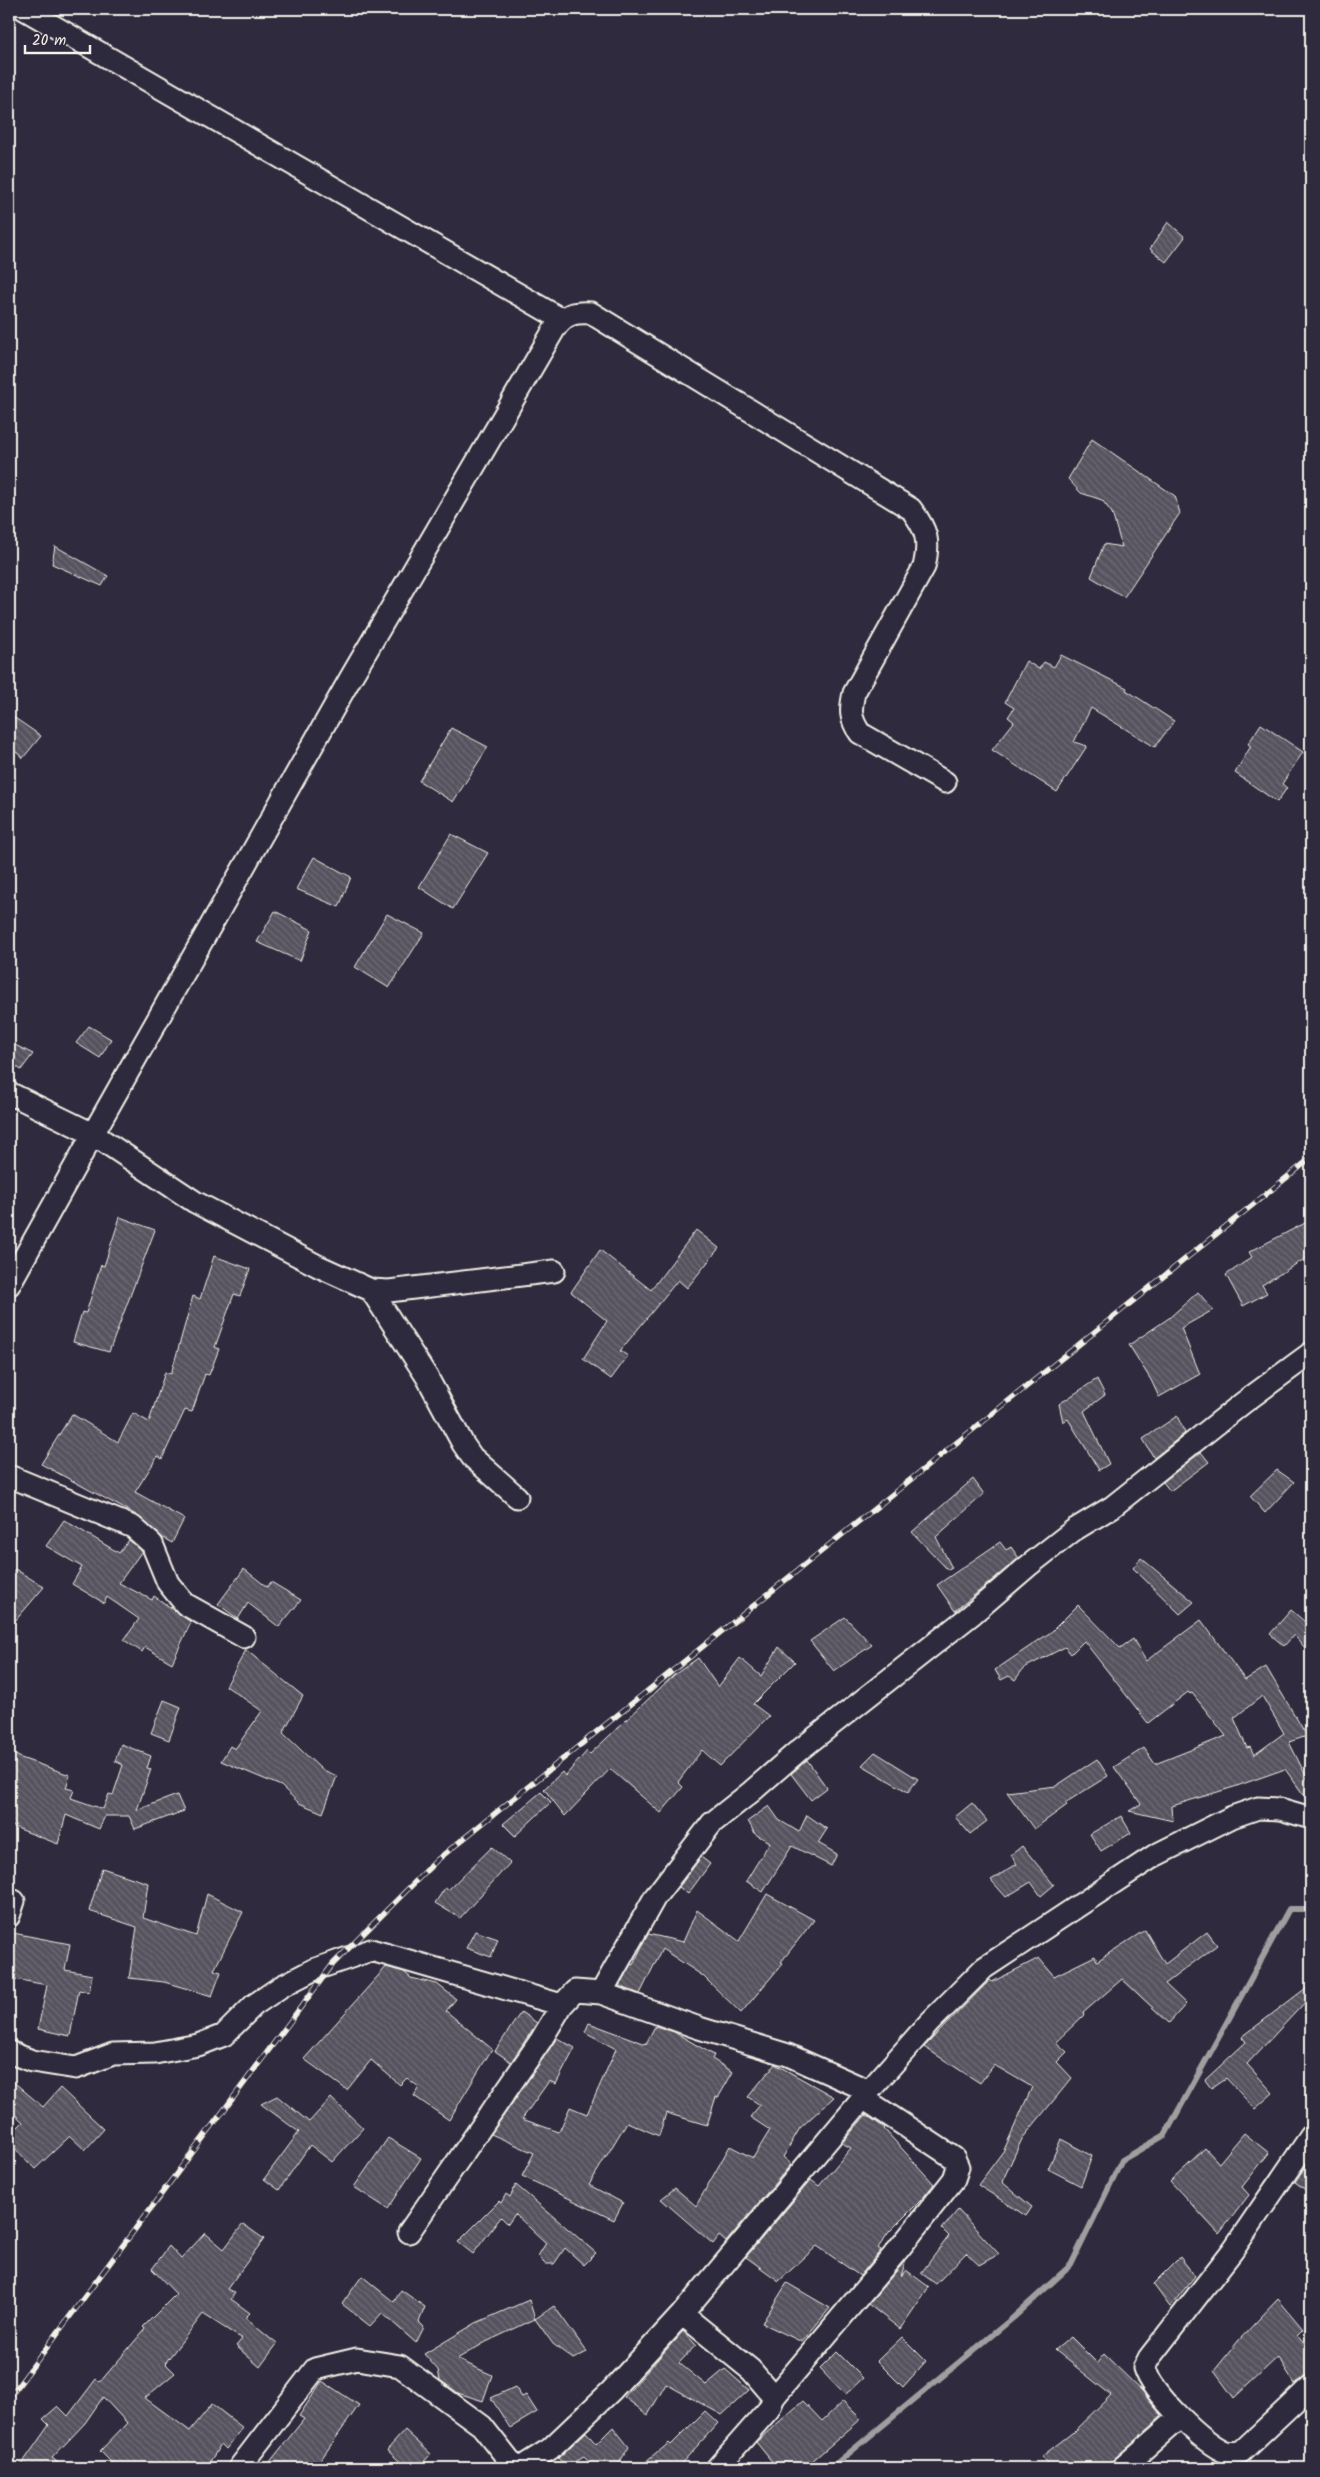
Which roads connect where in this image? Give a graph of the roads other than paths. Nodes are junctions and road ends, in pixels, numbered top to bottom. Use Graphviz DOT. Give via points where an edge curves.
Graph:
graph roads {
  1 [pos="24,9"];
  2 [pos="561,319"];
  3 [pos="945,782"];
  4 [pos="9,1093"];
  5 [pos="93,1134"];
  6 [pos="554,1271"];
  7 [pos="9,1285"];
  8 [pos="370,1290"];
  9 [pos="1311,1354"];
  10 [pos="9,1476"];
  11 [pos="517,1497"];
  12 [pos="244,1637"];
  13 [pos="1311,1818"];
  14 [pos="601,1993"];
  15 [pos="562,2004"];
  16 [pos="9,2052"];
  17 [pos="866,2095"];
  18 [pos="1311,2136"];
  19 [pos="409,2232"];
  20 [pos="682,2314"];
  21 [pos="1311,2386"];
  22 [pos="774,2397"];
  23 [pos="1180,2417"];
  24 [pos="239,2468"];
  25 [pos="515,2468"];
  26 [pos="520,2468"];
  27 [pos="717,2468"];
  28 [pos="1122,2468"];
  1 -- 2 [label="street"];
  2 -- 3 [label="street" via="574,312 591,313 911,509 924,526 928,549 924,567 854,693 850,709 852,722 860,733"];
  2 -- 5 [label="street" via="350,679"];
  4 -- 5 [label="street"];
  5 -- 7 [label="street"];
  5 -- 8 [label="street" via="195,1202"];
  6 -- 8 [label="street" via="389,1291"];
  8 -- 11 [label="street" via="427,1377 467,1450"];
  9 -- 14 [label="street" via="1227,1415 1112,1507 1074,1530 1028,1566 712,1823 655,1897"];
  10 -- 12 [label="street" via="133,1527 152,1544 168,1583 185,1604"];
  13 -- 17 [label="street" via="1280,1809 1258,1808 1232,1817 1154,1856 984,1968 929,2023"];
  14 -- 15 [label="street" via="575,1991"];
  14 -- 17 [label="street" via="788,2055"];
  15 -- 16 [label="street" via="371,1950 313,1970 282,1986 254,2005 224,2035 198,2044 165,2052 113,2054 76,2068 32,2061"];
  15 -- 19 [label="street" via="541,2040"];
  17 -- 20 [label="street"];
  17 -- 22 [label="street" via="954,2158 958,2167 954,2179 898,2250"];
  18 -- 23 [label="street" via="1233,2250 1144,2368 1148,2380"];
  20 -- 22 [label="street" via="751,2370"];
  20 -- 26 [label="street" via="611,2391 550,2449"];
  21 -- 23 [label="street" via="1241,2452 1228,2453 1213,2446"];
  22 -- 27 [label="street" via="769,2409"];
  23 -- 28 [label="street"];
  24 -- 25 [label="street" via="315,2369 357,2359 400,2366 482,2426"];
}
